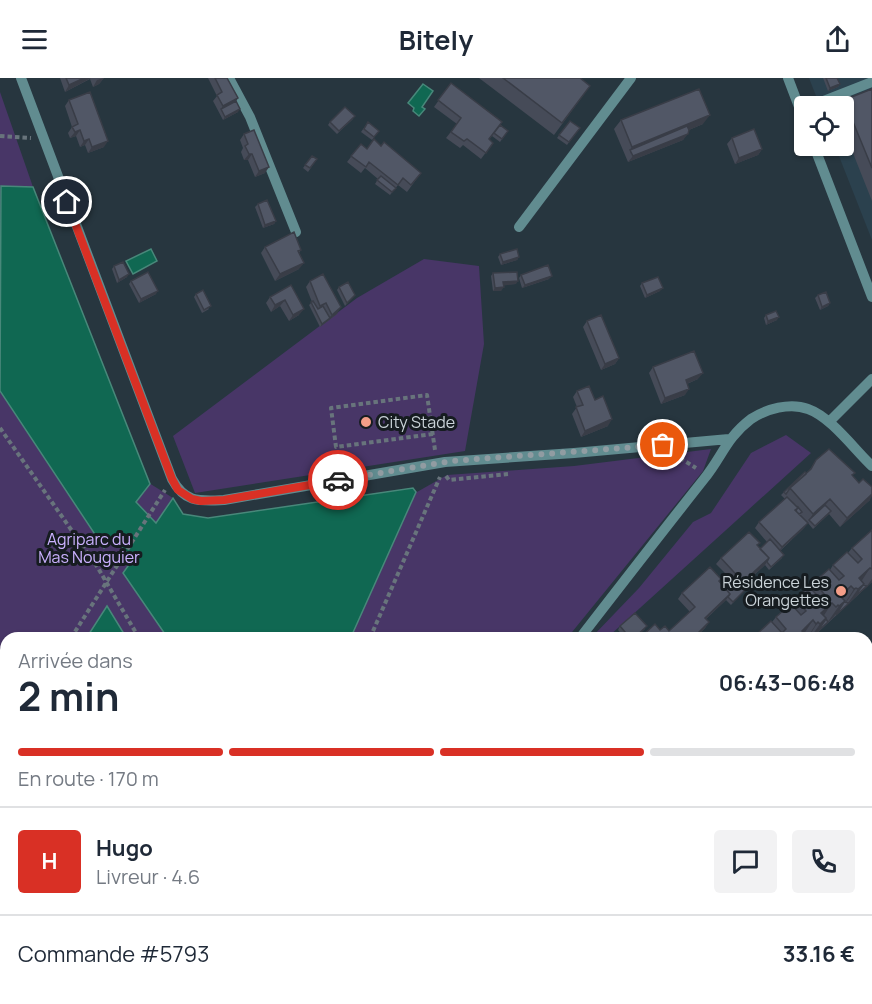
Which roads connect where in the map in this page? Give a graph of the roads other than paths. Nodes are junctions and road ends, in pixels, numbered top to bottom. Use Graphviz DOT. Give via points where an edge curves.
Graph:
graph roads {
  1 [pos="21,78"];
  2 [pos="230,78"];
  3 [pos="631,78"];
  4 [pos="788,78"];
  5 [pos="872,82"];
  6 [pos="796,96"];
  7 [pos="836,96"];
  8 [pos="818,156"];
  9 [pos="519,227"];
  10 [pos="296,232"];
  11 [pos="872,297"];
  12 [pos="872,379"];
  13 [pos="829,422"];
  14 [pos="729,439"];
  15 [pos="872,466"];
  16 [pos="585,632"];
  1 -- 14 [label="street" via="172,479 178,490 192,499 224,500 445,462"];
  2 -- 10 [label="street" via="250,117"];
  3 -- 9 [label="street"];
  4 -- 6 [label="street"];
  5 -- 7 [label="street"];
  8 -- 11 [label="street"];
  12 -- 13 [label="street"];
  13 -- 14 [label="street" via="808,408 771,409 753,418"];
  13 -- 15 [label="street"];
  14 -- 16 [label="street" via="707,475"];
}
